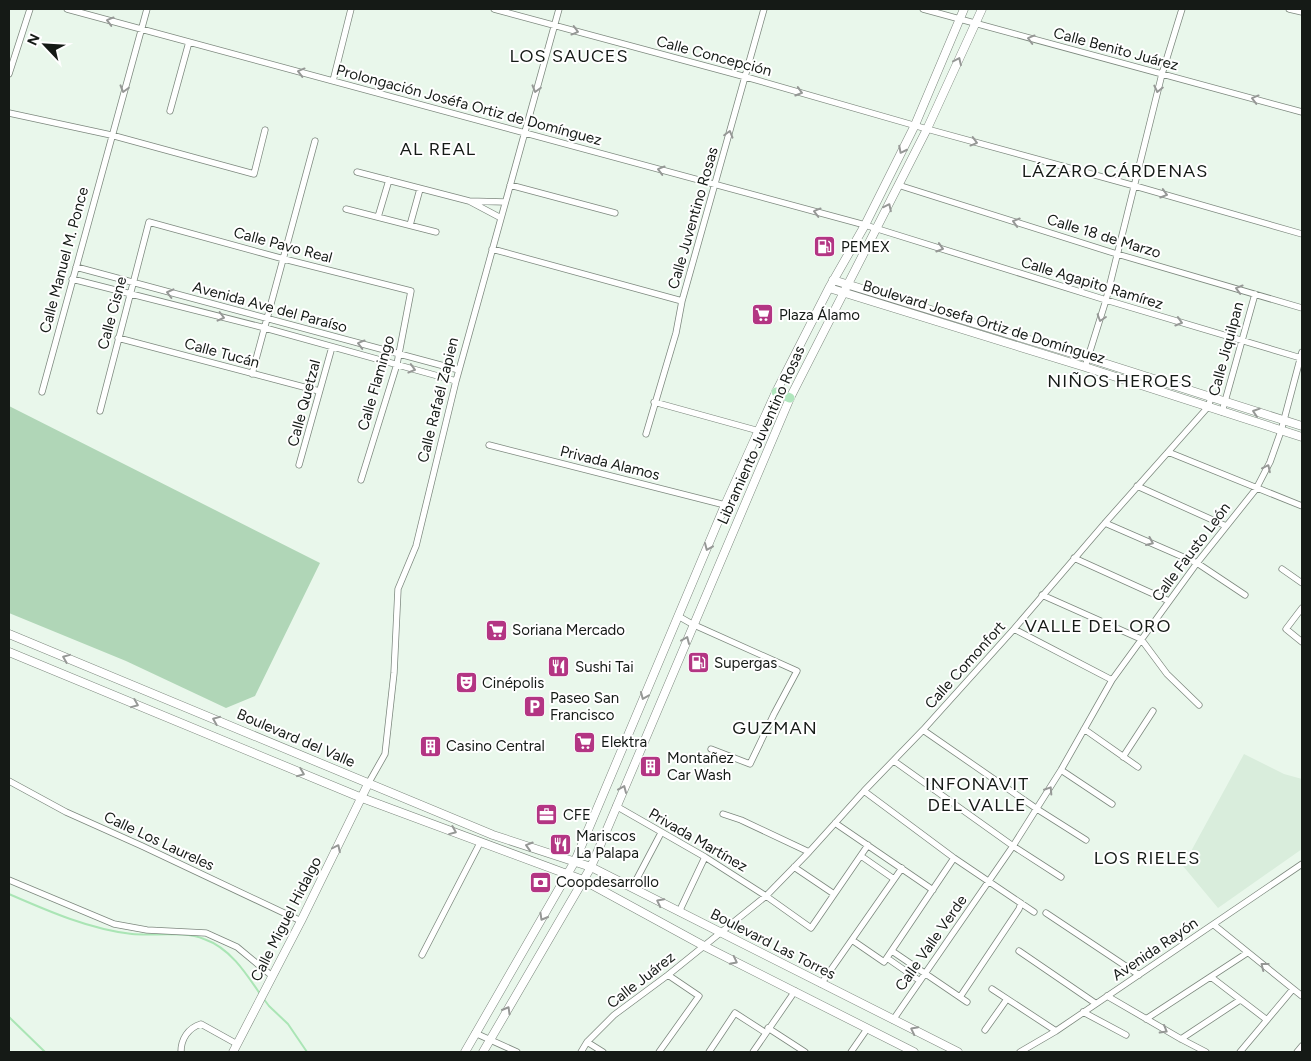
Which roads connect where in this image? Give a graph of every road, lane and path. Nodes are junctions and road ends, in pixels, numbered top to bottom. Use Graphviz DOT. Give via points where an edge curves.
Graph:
graph roads {
  1 [pos="30,9"];
  2 [pos="67,9"];
  3 [pos="146,9"];
  4 [pos="351,9"];
  5 [pos="494,9"];
  6 [pos="559,9"];
  7 [pos="764,9"];
  8 [pos="923,9"];
  9 [pos="964,9"];
  10 [pos="982,9"];
  11 [pos="1182,9"];
  12 [pos="1289,9"];
  13 [pos="1302,12"];
  14 [pos="959,18"];
  15 [pos="975,24"];
  16 [pos="554,26"];
  17 [pos="141,29"];
  18 [pos="189,42"];
  19 [pos="9,74"];
  20 [pos="1162,74"];
  21 [pos="746,77"];
  22 [pos="333,81"];
  23 [pos="170,111"];
  24 [pos="1302,112"];
  25 [pos="9,113"];
  26 [pos="915,125"];
  27 [pos="927,129"];
  28 [pos="265,130"];
  29 [pos="524,132"];
  30 [pos="111,135"];
  31 [pos="315,141"];
  32 [pos="357,172"];
  33 [pos="389,180"];
  34 [pos="715,184"];
  35 [pos="510,185"];
  36 [pos="898,185"];
  37 [pos="1136,186"];
  38 [pos="420,189"];
  39 [pos="469,201"];
  40 [pos="505,202"];
  41 [pos="346,209"];
  42 [pos="615,213"];
  43 [pos="378,217"];
  44 [pos="501,218"];
  45 [pos="150,222"];
  46 [pos="410,225"];
  47 [pos="864,225"];
  48 [pos="877,229"];
  49 [pos="436,232"];
  50 [pos="1302,234"];
  51 [pos="492,249"];
  52 [pos="1117,254"];
  53 [pos="284,259"];
  54 [pos="76,267"];
  55 [pos="72,279"];
  56 [pos="833,280"];
  57 [pos="133,284"];
  58 [pos="848,285"];
  59 [pos="829,288"];
  60 [pos="411,291"];
  61 [pos="844,293"];
  62 [pos="130,294"];
  63 [pos="1255,294"];
  64 [pos="1106,300"];
  65 [pos="682,301"];
  66 [pos="1302,308"];
  67 [pos="267,318"];
  68 [pos="265,328"];
  69 [pos="118,338"];
  70 [pos="1242,342"];
  71 [pos="332,347"];
  72 [pos="399,354"];
  73 [pos="1301,355"];
  74 [pos="1088,358"];
  75 [pos="397,364"];
  76 [pos="1086,367"];
  77 [pos="459,370"];
  78 [pos="252,374"];
  79 [pos="456,381"];
  80 [pos="319,391"];
  81 [pos="42,392"];
  82 [pos="776,392"];
  83 [pos="790,398"];
  84 [pos="1211,398"];
  85 [pos="654,402"];
  86 [pos="1225,402"];
  87 [pos="1208,408"];
  88 [pos="100,411"];
  89 [pos="1222,412"];
  90 [pos="1284,420"];
  91 [pos="1302,426"];
  92 [pos="759,431"];
  93 [pos="1281,431"];
  94 [pos="646,434"];
  95 [pos="1302,438"];
  96 [pos="489,445"];
  97 [pos="1168,452"];
  98 [pos="300,465"];
  99 [pos="361,480"];
  100 [pos="1137,486"];
  101 [pos="1256,489"];
  102 [pos="725,505"];
  103 [pos="1302,506"];
  104 [pos="1105,522"];
  105 [pos="1226,526"];
  106 [pos="1074,558"];
  107 [pos="1197,563"];
  108 [pos="1282,569"];
  109 [pos="1302,584"];
  110 [pos="1042,595"];
  111 [pos="1245,595"];
  112 [pos="1169,601"];
  113 [pos="1302,608"];
  114 [pos="678,616"];
  115 [pos="692,624"];
  116 [pos="1014,629"];
  117 [pos="9,634"];
  118 [pos="1141,640"];
  119 [pos="1302,642"];
  120 [pos="9,652"];
  121 [pos="114,678"];
  122 [pos="1112,680"];
  123 [pos="109,693"];
  124 [pos="1199,704"];
  125 [pos="1153,710"];
  126 [pos="923,730"];
  127 [pos="1084,730"];
  128 [pos="278,746"];
  129 [pos="711,749"];
  130 [pos="1123,758"];
  131 [pos="272,760"];
  132 [pos="894,761"];
  133 [pos="1138,768"];
  134 [pos="1061,770"];
  135 [pos="9,781"];
  136 [pos="368,784"];
  137 [pos="864,791"];
  138 [pos="362,798"];
  139 [pos="1112,804"];
  140 [pos="616,806"];
  141 [pos="1037,809"];
  142 [pos="723,814"];
  143 [pos="446,815"];
  144 [pos="430,822"];
  145 [pos="835,823"];
  146 [pos="660,833"];
  147 [pos="1086,840"];
  148 [pos="480,842"];
  149 [pos="868,846"];
  150 [pos="1013,846"];
  151 [pos="809,852"];
  152 [pos="861,856"];
  153 [pos="705,857"];
  154 [pos="954,858"];
  155 [pos="575,861"];
  156 [pos="1302,864"];
  157 [pos="591,867"];
  158 [pos="794,867"];
  159 [pos="902,868"];
  160 [pos="567,875"];
  161 [pos="1061,877"];
  162 [pos="894,879"];
  163 [pos="9,880"];
  164 [pos="583,880"];
  165 [pos="990,881"];
  166 [pos="632,888"];
  167 [pos="933,890"];
  168 [pos="834,894"];
  169 [pos="766,896"];
  170 [pos="1020,903"];
  171 [pos="679,912"];
  172 [pos="1034,912"];
  173 [pos="1046,912"];
  174 [pos="301,921"];
  175 [pos="1214,925"];
  176 [pos="720,932"];
  177 [pos="852,940"];
  178 [pos="704,946"];
  179 [pos="892,951"];
  180 [pos="1019,951"];
  181 [pos="1247,953"];
  182 [pos="422,955"];
  183 [pos="886,960"];
  184 [pos="924,974"];
  185 [pos="668,975"];
  186 [pos="1139,975"];
  187 [pos="272,976"];
  188 [pos="1211,977"];
  189 [pos="920,981"];
  190 [pos="821,984"];
  191 [pos="992,989"];
  192 [pos="1293,989"];
  193 [pos="794,992"];
  194 [pos="1107,996"];
  195 [pos="1302,996"];
  196 [pos="960,997"];
  197 [pos="1007,999"];
  198 [pos="1240,1000"];
  199 [pos="967,1002"];
  200 [pos="1095,1003"];
  201 [pos="1083,1012"];
  202 [pos="1146,1019"];
  203 [pos="893,1020"];
  204 [pos="1267,1020"];
  205 [pos="867,1029"];
  206 [pos="767,1030"];
  207 [pos="985,1030"];
  208 [pos="1056,1031"];
  209 [pos="475,1034"];
  210 [pos="1126,1035"];
  211 [pos="491,1039"];
  212 [pos="1181,1039"];
  213 [pos="587,1042"];
  214 [pos="237,1044"];
  215 [pos="1302,1046"];
  216 [pos="181,1052"];
  217 [pos="233,1052"];
  218 [pos="464,1052"];
  219 [pos="483,1052"];
  220 [pos="517,1052"];
  221 [pos="581,1052"];
  222 [pos="603,1052"];
  223 [pos="660,1052"];
  224 [pos="709,1052"];
  225 [pos="753,1052"];
  226 [pos="804,1052"];
  227 [pos="851,1052"];
  228 [pos="914,1052"];
  229 [pos="958,1052"];
  230 [pos="1020,1052"];
  231 [pos="1206,1052"];
  232 [pos="1240,1052"];
  233 [pos="1297,1052"];
  1 -- 19 [label="street"];
  17 -- 2 [label="street, Prolongación Joséfa Ortiz de Domínguez, one-way"];
  3 -- 17 [label="street, Calle Manuel M. Ponce"];
  4 -- 22 [label="street"];
  5 -- 16 [label="street, Calle Concepción"];
  6 -- 16 [label="street, Calle Rafaél Zapien"];
  7 -- 21 [label="street, Calle Juventino Rosas"];
  8 -- 14 [label="street, Calle Benito Juárez"];
  9 -- 14 [label="street, Libramiento Juventino Rosas"];
  10 -- 15 [label="street, Libramiento Juventino Rosas"];
  11 -- 20 [label="street"];
  12 -- 13 [label="street"];
  14 -- 15 [label="street, Calle Benito Juárez"];
  14 -- 26 [label="street, Libramiento Juventino Rosas"];
  20 -- 15 [label="street, Calle Benito Juárez, one-way"];
  27 -- 15 [label="street, Libramiento Juventino Rosas, one-way"];
  16 -- 21 [label="street, Calle Concepción, one-way"];
  16 -- 29 [label="street, Calle Rafaél Zapien, one-way"];
  17 -- 18 [label="street, Prolongación Joséfa Ortiz de Domínguez"];
  17 -- 30 [label="street, Calle Manuel M. Ponce, one-way"];
  22 -- 18 [label="street, Prolongación Joséfa Ortiz de Domínguez, one-way"];
  18 -- 23 [label="street"];
  24 -- 20 [label="street, Calle Benito Juárez, one-way"];
  20 -- 37 [label="street, one-way"];
  21 -- 26 [label="street, Calle Concepción, one-way"];
  34 -- 21 [label="street, Calle Juventino Rosas, one-way"];
  22 -- 29 [label="street, Prolongación Joséfa Ortiz de Domínguez"];
  25 -- 30 [label="street"];
  26 -- 27 [label="street, Calle Concepción"];
  26 -- 47 [label="street, Libramiento Juventino Rosas, one-way"];
  27 -- 36 [label="street, Libramiento Juventino Rosas"];
  27 -- 37 [label="street, Calle Concepción, one-way"];
  28 -- 30 [label="street" via="254,174"];
  34 -- 29 [label="street, Prolongación Joséfa Ortiz de Domínguez, one-way"];
  29 -- 35 [label="street, Calle Rafaél Zapien"];
  30 -- 54 [label="street, Calle Manuel M. Ponce"];
  31 -- 53 [label="street"];
  32 -- 33 [label="street"];
  33 -- 38 [label="street"];
  33 -- 43 [label="street"];
  47 -- 34 [label="street, Prolongación Joséfa Ortiz de Domínguez, one-way"];
  34 -- 65 [label="street, Calle Juventino Rosas"];
  35 -- 40 [label="street, Calle Rafaél Zapien"];
  35 -- 42 [label="street"];
  48 -- 36 [label="street, Libramiento Juventino Rosas, one-way"];
  52 -- 36 [label="street, Calle 18 de Marzo, one-way"];
  37 -- 50 [label="street, Calle Concepción, one-way"];
  37 -- 52 [label="street"];
  38 -- 39 [label="street"];
  38 -- 46 [label="street"];
  39 -- 40 [label="street"];
  39 -- 44 [label="street"];
  40 -- 44 [label="street, Calle Rafaél Zapien"];
  41 -- 43 [label="street"];
  43 -- 46 [label="street"];
  44 -- 51 [label="street, Calle Rafaél Zapien"];
  45 -- 53 [label="street, Calle Pavo Real"];
  45 -- 57 [label="street, Calle Cisne"];
  46 -- 49 [label="street"];
  47 -- 48 [label="street, Calle Agapito Ramírez"];
  47 -- 56 [label="street, Libramiento Juventino Rosas"];
  48 -- 58 [label="street, Libramiento Juventino Rosas"];
  48 -- 64 [label="street, Calle Agapito Ramírez, one-way"];
  51 -- 65 [label="street"];
  51 -- 77 [label="street, Calle Rafaél Zapien"];
  63 -- 52 [label="street, Calle 18 de Marzo, one-way"];
  52 -- 64 [label="street"];
  53 -- 60 [label="street, Calle Pavo Real"];
  53 -- 67 [label="street"];
  54 -- 55 [label="street, Calle Manuel M. Ponce"];
  54 -- 57 [label="street, Avenida Ave del Paraíso"];
  55 -- 62 [label="street, Avenida Ave del Paraíso"];
  55 -- 81 [label="street, Calle Manuel M. Ponce"];
  56 -- 58 [label="street, Boulevard Josefa Ortiz de Domínguez"];
  56 -- 59 [label="street, Libramiento Juventino Rosas"];
  57 -- 62 [label="street, Calle Cisne"];
  67 -- 57 [label="street, Avenida Ave del Paraíso, one-way"];
  58 -- 61 [label="street, Libramiento Juventino Rosas"];
  58 -- 74 [label="street, Boulevard Josefa Ortiz de Domínguez"];
  59 -- 61 [label="street, Boulevard Josefa Ortiz de Domínguez"];
  59 -- 82 [label="street, Libramiento Juventino Rosas"];
  60 -- 72 [label="street, Calle Flamingo"];
  61 -- 76 [label="street, Boulevard Josefa Ortiz de Domínguez"];
  61 -- 83 [label="street, Libramiento Juventino Rosas"];
  62 -- 68 [label="street, Avenida Ave del Paraíso, one-way"];
  62 -- 69 [label="street, Calle Cisne"];
  63 -- 66 [label="street, Calle 18 de Marzo"];
  63 -- 70 [label="street, Calle Jiquilpan"];
  64 -- 70 [label="street, Calle Agapito Ramírez, one-way"];
  64 -- 74 [label="street, one-way"];
  65 -- 85 [label="street, Calle Juventino Rosas" via="676,333"];
  67 -- 68 [label="street"];
  72 -- 67 [label="street, Avenida Ave del Paraíso, one-way"];
  68 -- 71 [label="street, Avenida Ave del Paraíso"];
  68 -- 78 [label="street"];
  69 -- 78 [label="street, Calle Tucán"];
  69 -- 88 [label="street, Calle Cisne"];
  70 -- 73 [label="street, Calle Agapito Ramírez"];
  70 -- 86 [label="street, Calle Jiquilpan"];
  71 -- 75 [label="street, Avenida Ave del Paraíso"];
  71 -- 80 [label="street, Calle Quetzal"];
  72 -- 75 [label="street, Calle Flamingo"];
  72 -- 77 [label="street, Avenida Ave del Paraíso"];
  73 -- 90 [label="street, Calle Fausto León"];
  74 -- 76 [label="street"];
  74 -- 84 [label="street, Boulevard Josefa Ortiz de Domínguez"];
  75 -- 79 [label="street, Avenida Ave del Paraíso, one-way"];
  75 -- 99 [label="street, Calle Flamingo"];
  76 -- 87 [label="street, Boulevard Josefa Ortiz de Domínguez"];
  77 -- 79 [label="street, Calle Rafaél Zapien"];
  78 -- 80 [label="street, Calle Tucán"];
  79 -- 136 [label="street, Calle Rafaél Zapien" via="416,546 398,589 394,673 385,754"];
  80 -- 98 [label="street, Calle Quetzal"];
  82 -- 83 [label="main road"];
  82 -- 92 [label="street, Libramiento Juventino Rosas"];
  83 -- 115 [label="street, Libramiento Juventino Rosas"];
  84 -- 86 [label="street, Boulevard Josefa Ortiz de Domínguez"];
  84 -- 87 [label="street, Calle Comonfort"];
  85 -- 92 [label="street"];
  85 -- 94 [label="street, Calle Juventino Rosas"];
  86 -- 89 [label="street, Calle Jiquilpan"];
  90 -- 86 [label="street, Boulevard Josefa Ortiz de Domínguez, one-way"];
  87 -- 89 [label="street, Boulevard Josefa Ortiz de Domínguez"];
  87 -- 97 [label="street, Calle Comonfort"];
  89 -- 93 [label="street, Boulevard Josefa Ortiz de Domínguez"];
  90 -- 91 [label="street, Boulevard Josefa Ortiz de Domínguez"];
  90 -- 93 [label="street, Calle Fausto León"];
  92 -- 102 [label="street, Libramiento Juventino Rosas"];
  93 -- 95 [label="street, Boulevard Josefa Ortiz de Domínguez"];
  101 -- 93 [label="street, Calle Fausto León, one-way"];
  96 -- 102 [label="street, Privada Alamos"];
  97 -- 100 [label="street, Calle Comonfort"];
  97 -- 101 [label="street"];
  100 -- 104 [label="street, Calle Comonfort"];
  100 -- 105 [label="street"];
  101 -- 103 [label="street"];
  101 -- 105 [label="street, Calle Fausto León"];
  102 -- 114 [label="street, Libramiento Juventino Rosas, one-way"];
  104 -- 106 [label="street, Calle Comonfort"];
  104 -- 107 [label="street, one-way"];
  105 -- 107 [label="street, Calle Fausto León"];
  106 -- 110 [label="street, Calle Comonfort"];
  106 -- 112 [label="street"];
  107 -- 111 [label="street"];
  107 -- 112 [label="street, Calle Fausto León"];
  108 -- 109 [label="street"];
  110 -- 116 [label="street, Calle Comonfort"];
  110 -- 118 [label="street"];
  112 -- 118 [label="street, Calle Fausto León"];
  113 -- 119 [label="street" via="1286,629"];
  114 -- 115 [label="street"];
  114 -- 155 [label="street, Libramiento Juventino Rosas, one-way"];
  115 -- 129 [label="street" via="798,671 750,764"];
  140 -- 115 [label="street, Libramiento Juventino Rosas, one-way"];
  116 -- 122 [label="street"];
  116 -- 126 [label="street, Calle Comonfort"];
  121 -- 117 [label="street, Boulevard del Valle, one-way"];
  118 -- 122 [label="street, Calle Fausto León"];
  118 -- 124 [label="street" via="1167,674"];
  120 -- 123 [label="street, Boulevard del Valle"];
  121 -- 123 [label="street"];
  128 -- 121 [label="street, Boulevard del Valle, one-way"];
  122 -- 127 [label="street, Calle Fausto León"];
  123 -- 131 [label="street, Boulevard del Valle, one-way"];
  125 -- 130 [label="street"];
  126 -- 132 [label="street, Calle Comonfort"];
  126 -- 141 [label="street"];
  127 -- 130 [label="street"];
  127 -- 134 [label="street, Calle Fausto León"];
  128 -- 131 [label="street"];
  128 -- 136 [label="street, Boulevard del Valle"];
  130 -- 133 [label="street"];
  131 -- 138 [label="street, Boulevard del Valle, one-way"];
  132 -- 137 [label="street, Calle Comonfort"];
  132 -- 150 [label="street"];
  134 -- 139 [label="street"];
  141 -- 134 [label="street, Calle Fausto León, one-way"];
  135 -- 174 [label="street, Calle Los Laureles" via="66,812"];
  136 -- 138 [label="street, Calle Rafaél Zapien"];
  136 -- 143 [label="street, Boulevard del Valle"];
  137 -- 145 [label="street, Calle Comonfort"];
  137 -- 154 [label="street"];
  138 -- 144 [label="street, Boulevard del Valle"];
  174 -- 138 [label="street, Calle Miguel Hidalgo, one-way"];
  140 -- 146 [label="street, Privada Martínez"];
  140 -- 157 [label="street, Libramiento Juventino Rosas"];
  141 -- 147 [label="street"];
  141 -- 150 [label="street, Calle Fausto León"];
  142 -- 151 [label="street"];
  143 -- 144 [label="street"];
  155 -- 143 [label="street, Boulevard del Valle, one-way" via="493,835"];
  144 -- 148 [label="street, Boulevard del Valle, one-way"];
  145 -- 149 [label="street"];
  145 -- 151 [label="street, Calle Comonfort"];
  146 -- 153 [label="street, Privada Martínez"];
  146 -- 166 [label="street"];
  148 -- 160 [label="street, Boulevard del Valle"];
  148 -- 182 [label="street"];
  149 -- 152 [label="street"];
  149 -- 159 [label="street"];
  150 -- 161 [label="street"];
  150 -- 165 [label="street, Calle Fausto León"];
  151 -- 158 [label="street, Calle Comonfort"];
  152 -- 162 [label="street"];
  152 -- 168 [label="street"];
  153 -- 169 [label="street, Privada Martínez"];
  153 -- 171 [label="street"];
  154 -- 165 [label="street"];
  154 -- 167 [label="street"];
  155 -- 157 [label="street, Boulevard Las Torres"];
  155 -- 160 [label="street, Libramiento Juventino Rosas"];
  156 -- 175 [label="street, Avenida Rayón"];
  157 -- 164 [label="street, Libramiento Juventino Rosas"];
  157 -- 166 [label="street, Boulevard Las Torres"];
  158 -- 168 [label="street"];
  158 -- 169 [label="street, Calle Comonfort"];
  159 -- 162 [label="street"];
  159 -- 167 [label="street"];
  160 -- 164 [label="street"];
  160 -- 209 [label="street, Libramiento Juventino Rosas, one-way"];
  162 -- 177 [label="street"];
  163 -- 187 [label="street" via="114,924 147,930 206,933 237,947"];
  164 -- 178 [label="street"];
  211 -- 164 [label="street, Libramiento Juventino Rosas, one-way"];
  165 -- 170 [label="street"];
  165 -- 184 [label="street, Calle Valle Verde"];
  171 -- 166 [label="street, Boulevard Las Torres, one-way"];
  167 -- 179 [label="street"];
  168 -- 169 [label="street, Privada Martínez" via="811,928"];
  169 -- 176 [label="street, Calle Comonfort"];
  170 -- 172 [label="street"];
  170 -- 196 [label="street"];
  171 -- 176 [label="street, Boulevard Las Torres"];
  173 -- 186 [label="street"];
  174 -- 187 [label="street, Calle Miguel Hidalgo"];
  175 -- 181 [label="street"];
  175 -- 186 [label="street, Avenida Rayón"];
  176 -- 178 [label="street, Calle Juárez"];
  176 -- 190 [label="street, Boulevard Las Torres"];
  177 -- 183 [label="street"];
  177 -- 190 [label="street"];
  178 -- 185 [label="street, Calle Juárez"];
  178 -- 193 [label="street, one-way"];
  179 -- 183 [label="street"];
  179 -- 184 [label="street"];
  180 -- 200 [label="street"];
  181 -- 188 [label="street"];
  192 -- 181 [label="street, one-way"];
  183 -- 189 [label="street"];
  184 -- 189 [label="street, Calle Valle Verde"];
  184 -- 196 [label="street"];
  185 -- 213 [label="street, Calle Juárez" via="614,1015"];
  185 -- 223 [label="street" via="699,996"];
  186 -- 194 [label="street, Avenida Rayón"];
  187 -- 214 [label="street, Calle Miguel Hidalgo"];
  188 -- 198 [label="street"];
  188 -- 202 [label="street"];
  189 -- 203 [label="street, Calle Valle Verde"];
  190 -- 203 [label="street, Boulevard Las Torres"];
  191 -- 197 [label="street"];
  192 -- 195 [label="street"];
  192 -- 204 [label="street"];
  193 -- 205 [label="street"];
  193 -- 206 [label="street"];
  194 -- 200 [label="street, Avenida Rayón"];
  194 -- 202 [label="street"];
  196 -- 199 [label="street"];
  197 -- 207 [label="street"];
  197 -- 208 [label="street"];
  198 -- 204 [label="street"];
  198 -- 212 [label="street"];
  200 -- 201 [label="street, Avenida Rayón"];
  201 -- 208 [label="street, Avenida Rayón"];
  201 -- 210 [label="street"];
  202 -- 212 [label="street, one-way"];
  229 -- 203 [label="street, Boulevard Las Torres, one-way"];
  204 -- 232 [label="street"];
  205 -- 227 [label="street"];
  205 -- 228 [label="street"];
  206 -- 224 [label="street" via="735,1013"];
  206 -- 225 [label="street"];
  206 -- 226 [label="street"];
  208 -- 230 [label="street, Avenida Rayón"];
  209 -- 211 [label="street"];
  209 -- 218 [label="street, Libramiento Juventino Rosas"];
  211 -- 219 [label="street, Libramiento Juventino Rosas"];
  211 -- 220 [label="street"];
  212 -- 231 [label="street"];
  213 -- 221 [label="street, Calle Juárez"];
  213 -- 222 [label="street"];
  214 -- 216 [label="street" via="201,1024 191,1027"];
  214 -- 217 [label="street, Calle Miguel Hidalgo"];
  215 -- 233 [label="street"];
}
